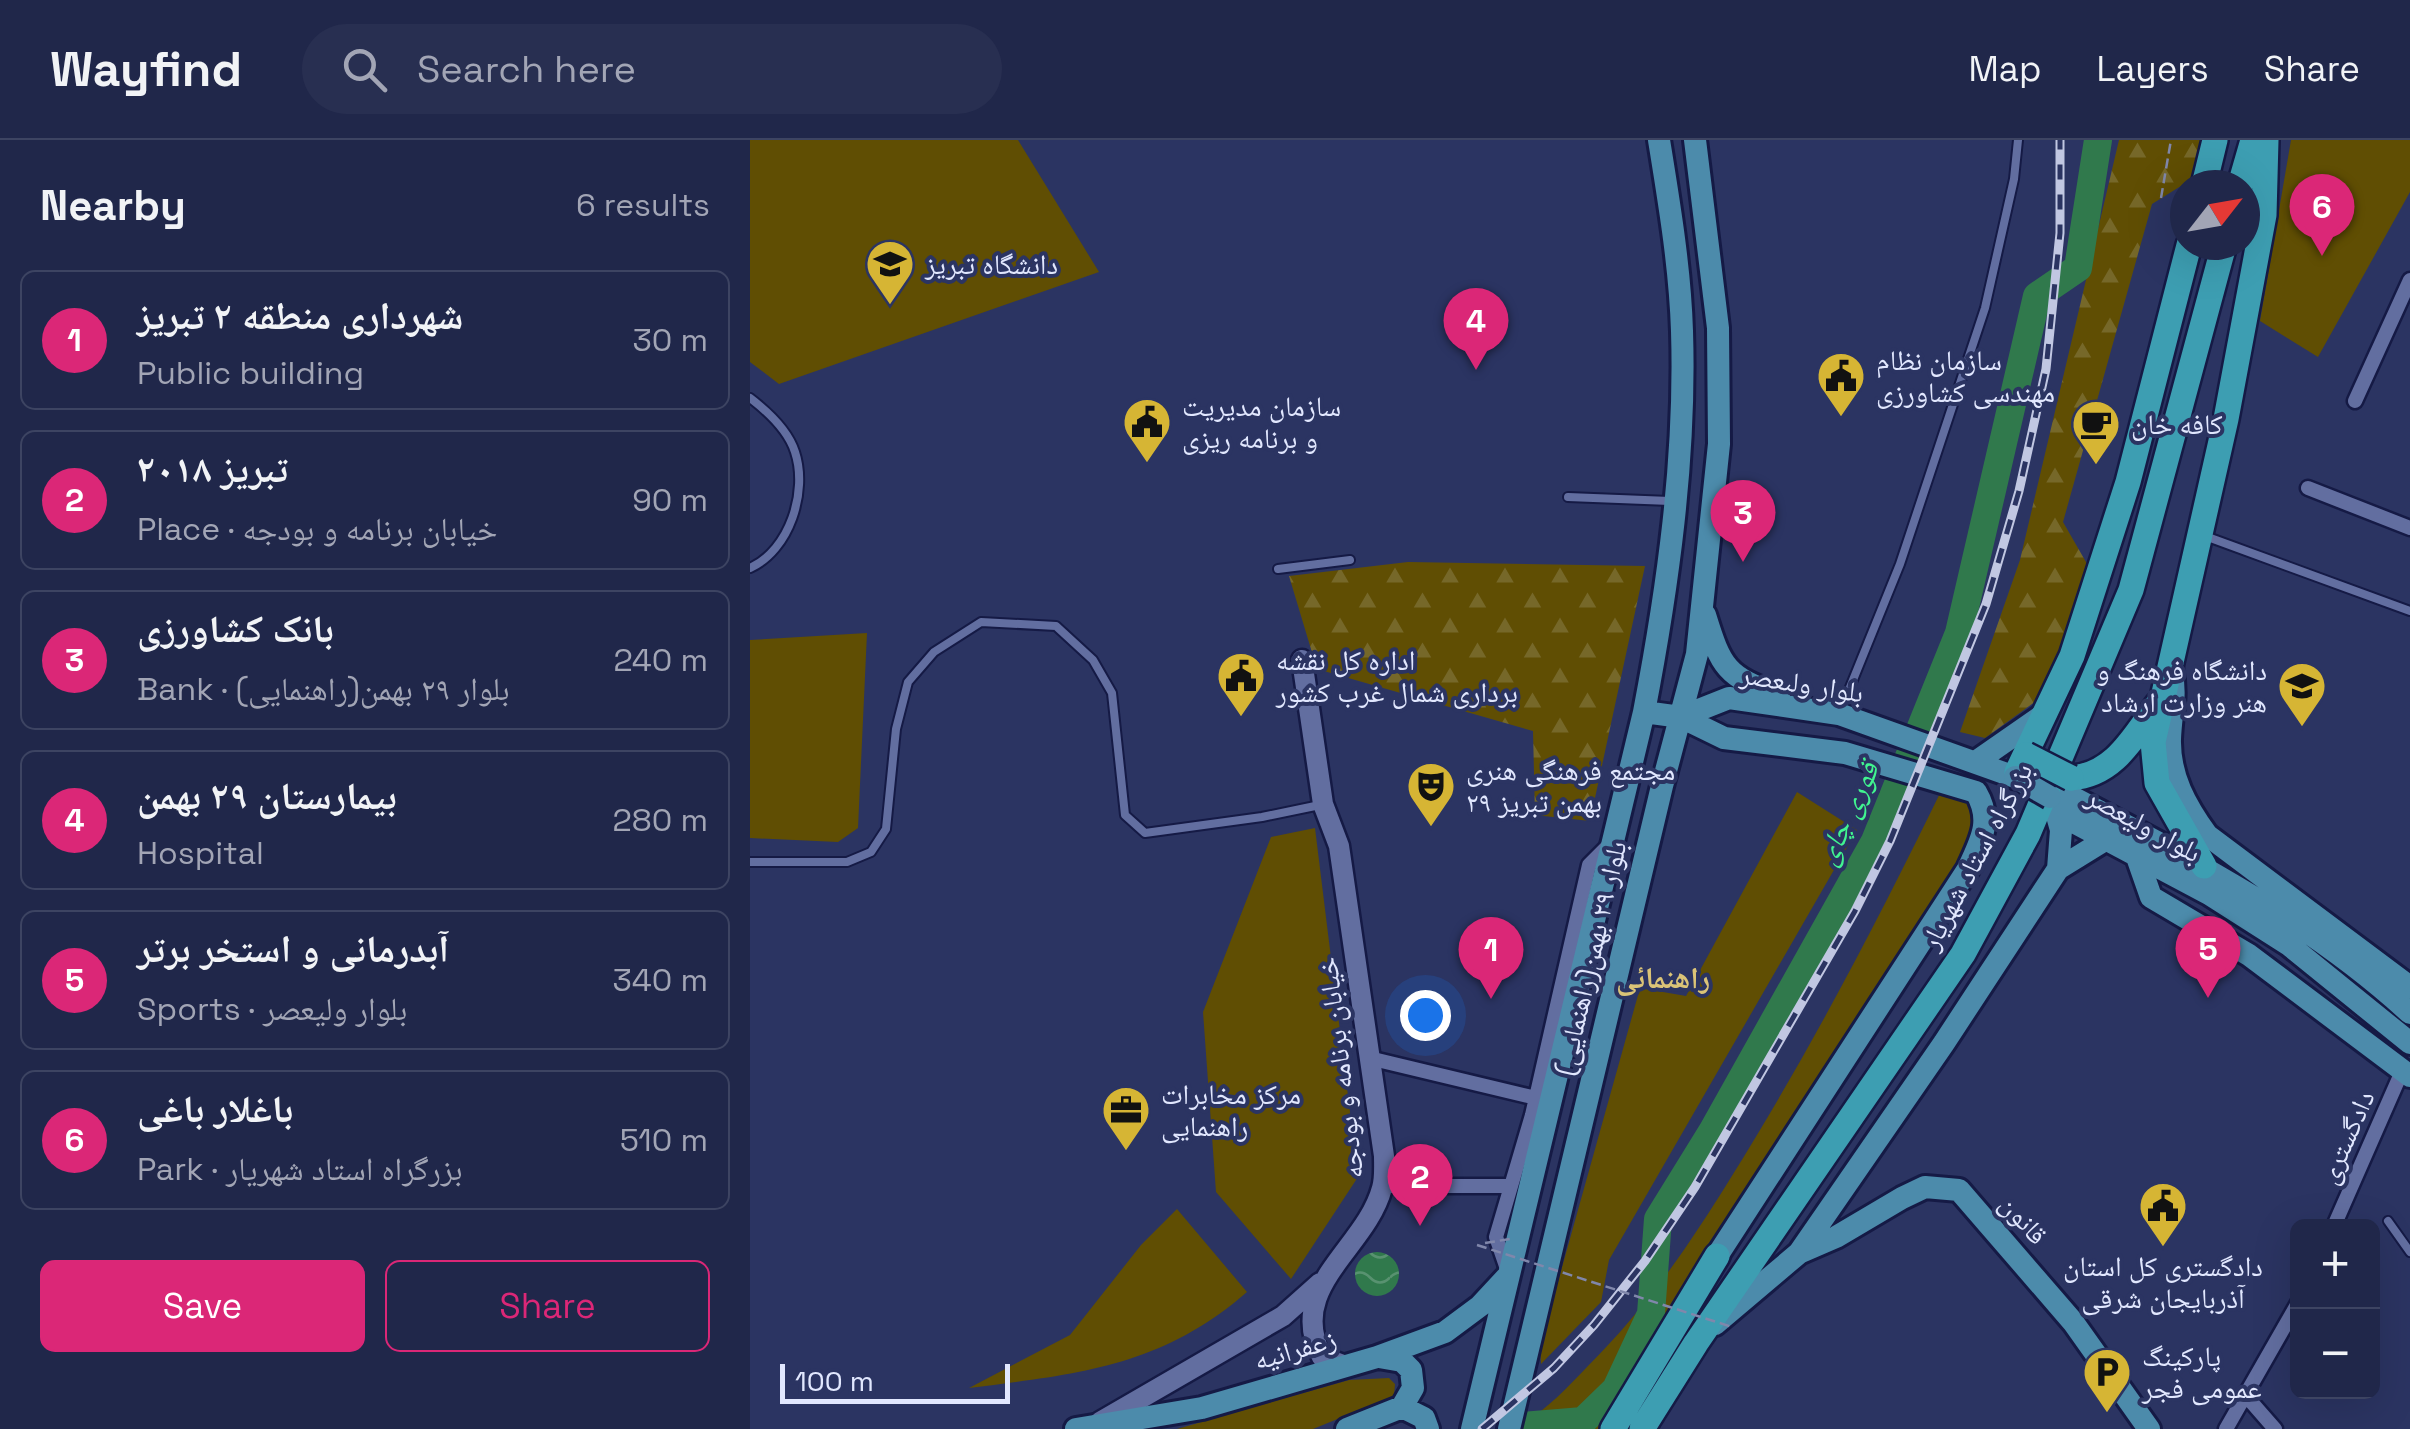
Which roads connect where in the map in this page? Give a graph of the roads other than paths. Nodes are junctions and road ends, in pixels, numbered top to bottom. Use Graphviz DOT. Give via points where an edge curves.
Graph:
graph roads {
  1 [pos="1659,140"];
  2 [pos="1695,140"];
  3 [pos="2018,140"];
  4 [pos="2215,140"];
  5 [pos="2253,140"];
  6 [pos="2266,140"];
  7 [pos="2208,170"];
  8 [pos="2244,170"];
  9 [pos="1703,188"];
  10 [pos="1668,193"];
  11 [pos="2185,260"];
  12 [pos="2220,260"];
  13 [pos="2410,280"];
  14 [pos="2406,299"];
  15 [pos="750,398"];
  16 [pos="2356,400"];
  17 [pos="2308,488"];
  18 [pos="1568,497"];
  19 [pos="1675,501"];
  20 [pos="2410,528"];
  21 [pos="2201,535"];
  22 [pos="1350,560"];
  23 [pos="750,568"];
  24 [pos="1278,569"];
  25 [pos="1702,608"];
  26 [pos="2410,610"];
  27 [pos="1302,660"];
  28 [pos="2170,660"];
  29 [pos="2160,700"];
  30 [pos="1644,712"];
  31 [pos="2046,713"];
  32 [pos="1680,717"];
  33 [pos="1850,718"];
  34 [pos="1978,761"];
  35 [pos="2020,766"];
  36 [pos="2050,798"];
  37 [pos="1323,804"];
  38 [pos="2105,840"];
  39 [pos="1612,842"];
  40 [pos="2137,856"];
  41 [pos="750,862"];
  42 [pos="2204,866"];
  43 [pos="2058,869"];
  44 [pos="2409,1003"];
  45 [pos="2410,1043"];
  46 [pos="1370,1058"];
  47 [pos="2407,1072"];
  48 [pos="1536,1098"];
  49 [pos="1383,1186"];
  50 [pos="1511,1186"];
  51 [pos="2337,1219"];
  52 [pos="2388,1221"];
  53 [pos="2410,1252"];
  54 [pos="1799,1253"];
  55 [pos="1717,1256"];
  56 [pos="1508,1276"];
  57 [pos="1326,1279"];
  58 [pos="2295,1309"];
  59 [pos="1700,1336"];
  60 [pos="1377,1357"];
  61 [pos="1346,1366"];
  62 [pos="2246,1397"];
  63 [pos="1402,1407"];
  64 [pos="1649,1422"];
  65 [pos="1083,1428"];
  66 [pos="1347,1429"];
  67 [pos="1428,1429"];
  68 [pos="1472,1429"];
  69 [pos="1509,1429"];
  70 [pos="1613,1429"];
  71 [pos="2149,1429"];
  72 [pos="2226,1429"];
  73 [pos="2274,1429"];
  1 -- 10 [label="main road, بلوار ٢٩ بهمن(راهنمایی)"];
  2 -- 9 [label="main road, بلوار ٢٩ بهمن(راهنمایی)"];
  3 -- 33 [label="lane" via="1985,308"];
  4 -- 7 [label="highway"];
  5 -- 8 [label="highway"];
  6 -- 21 [label="highway" via="2264,215"];
  9 -- 10 [label="main road"];
  9 -- 25 [label="main road, بلوار ٢٩ بهمن(راهنمایی)" via="1718,328 1718,444"];
  10 -- 19 [label="main road, بلوار ٢٩ بهمن(راهنمایی)" via="1682,330"];
  11 -- 31 [label="highway" via="2128,482 2072,656"];
  12 -- 59 [label="highway, بزرگراه استاد شهریار" via="2131,590 2028,834 1962,954"];
  13 -- 14 [label="street"];
  14 -- 16 [label="street"];
  15 -- 23 [label="lane" via="771,414 795,449 801,485 789,528"];
  17 -- 20 [label="street"];
  18 -- 19 [label="lane"];
  19 -- 30 [label="main road, بلوار ٢٩ بهمن(راهنمایی)"];
  21 -- 26 [label="lane"];
  21 -- 28 [label="highway"];
  22 -- 24 [label="lane"];
  25 -- 32 [label="main road, بلوار ٢٩ بهمن(راهنمایی)"];
  25 -- 33 [label="main road" via="1720,657 1744,683"];
  27 -- 37 [label="street, خیابان برنامه و بودجه"];
  28 -- 29 [label="highway"];
  28 -- 44 [label="main road" via="2176,696 2172,764 2190,812 2207,835"];
  29 -- 35 [label="highway, bridge" via="2109,765 2090,776"];
  29 -- 42 [label="highway" via="2153,742 2157,784"];
  30 -- 32 [label="main road"];
  30 -- 39 [label="main road, بلوار ٢٩ بهمن(راهنمایی)"];
  31 -- 34 [label="main road"];
  31 -- 35 [label="highway"];
  32 -- 33 [label="main road, بلوار ولىعصر" via="1729,698"];
  32 -- 55 [label="main road" via="1724,738 1845,753 1976,792 1986,809 1986,832 1968,869"];
  32 -- 69 [label="main road, بلوار ٢٩ بهمن(راهنمایی)"];
  33 -- 34 [label="main road, بلوار ولىعصر"];
  34 -- 35 [label="main road, بلوار ولىعصر"];
  35 -- 36 [label="main road, بلوار ولىعصر, bridge"];
  36 -- 38 [label="main road, بلوار ولیعصر" via="2066,818"];
  36 -- 42 [label="main road, بلوار ولیعصر" via="2074,798"];
  36 -- 43 [label="main road" via="2062,830"];
  37 -- 41 [label="lane" via="1145,833 1125,815 1112,692 1093,660 1056,626 981,622 934,652 908,682 886,829 871,852 847,862"];
  37 -- 46 [label="street, خیابان برنامه و بودجه" via="1339,846"];
  38 -- 40 [label="main road, بلوار ولیعصر"];
  38 -- 43 [label="main road"];
  39 -- 48 [label="street" via="1589,865"];
  39 -- 56 [label="main road, بلوار ٢٩ بهمن(راهنمایی)"];
  40 -- 45 [label="main road, بلوار ولیعصر" via="2289,945"];
  40 -- 47 [label="main road" via="2151,898 2249,954"];
  42 -- 44 [label="main road, بلوار ولیعصر"];
  43 -- 54 [label="main road"];
  46 -- 48 [label="street"];
  46 -- 49 [label="street, خیابان برنامه و بودجه"];
  47 -- 51 [label="street, دادگستری"];
  48 -- 50 [label="street"];
  49 -- 50 [label="street"];
  49 -- 57 [label="street, خیابان برنامه و بودجه"];
  50 -- 56 [label="street" via="1496,1236"];
  52 -- 53 [label="lane"];
  54 -- 59 [label="main road"];
  54 -- 71 [label="main road, قانون" via="1925,1187 1959,1190 2073,1322"];
  55 -- 70 [label="highway"];
  56 -- 60 [label="main road, زعفرانیه" via="1444,1332"];
  56 -- 68 [label="main road, بلوار ٢٩ بهمن(راهنمایی)"];
  57 -- 61 [label="street, خیابان برنامه و بودجه" via="1310,1316 1312,1338 1322,1357"];
  57 -- 65 [label="street, خیابان برنامه و بودجه" via="1283,1316"];
  58 -- 62 [label="street"];
  59 -- 64 [label="highway, بزرگراه استاد شهریار"];
  60 -- 61 [label="main road, زعفرانیه"];
  60 -- 63 [label="main road" via="1402,1361 1411,1370 1413,1388"];
  61 -- 65 [label="main road, زعفرانیه" via="1202,1408"];
  62 -- 72 [label="street"];
  62 -- 73 [label="street"];
  63 -- 66 [label="main road"];
  63 -- 67 [label="main road" via="1424,1418"];
}
